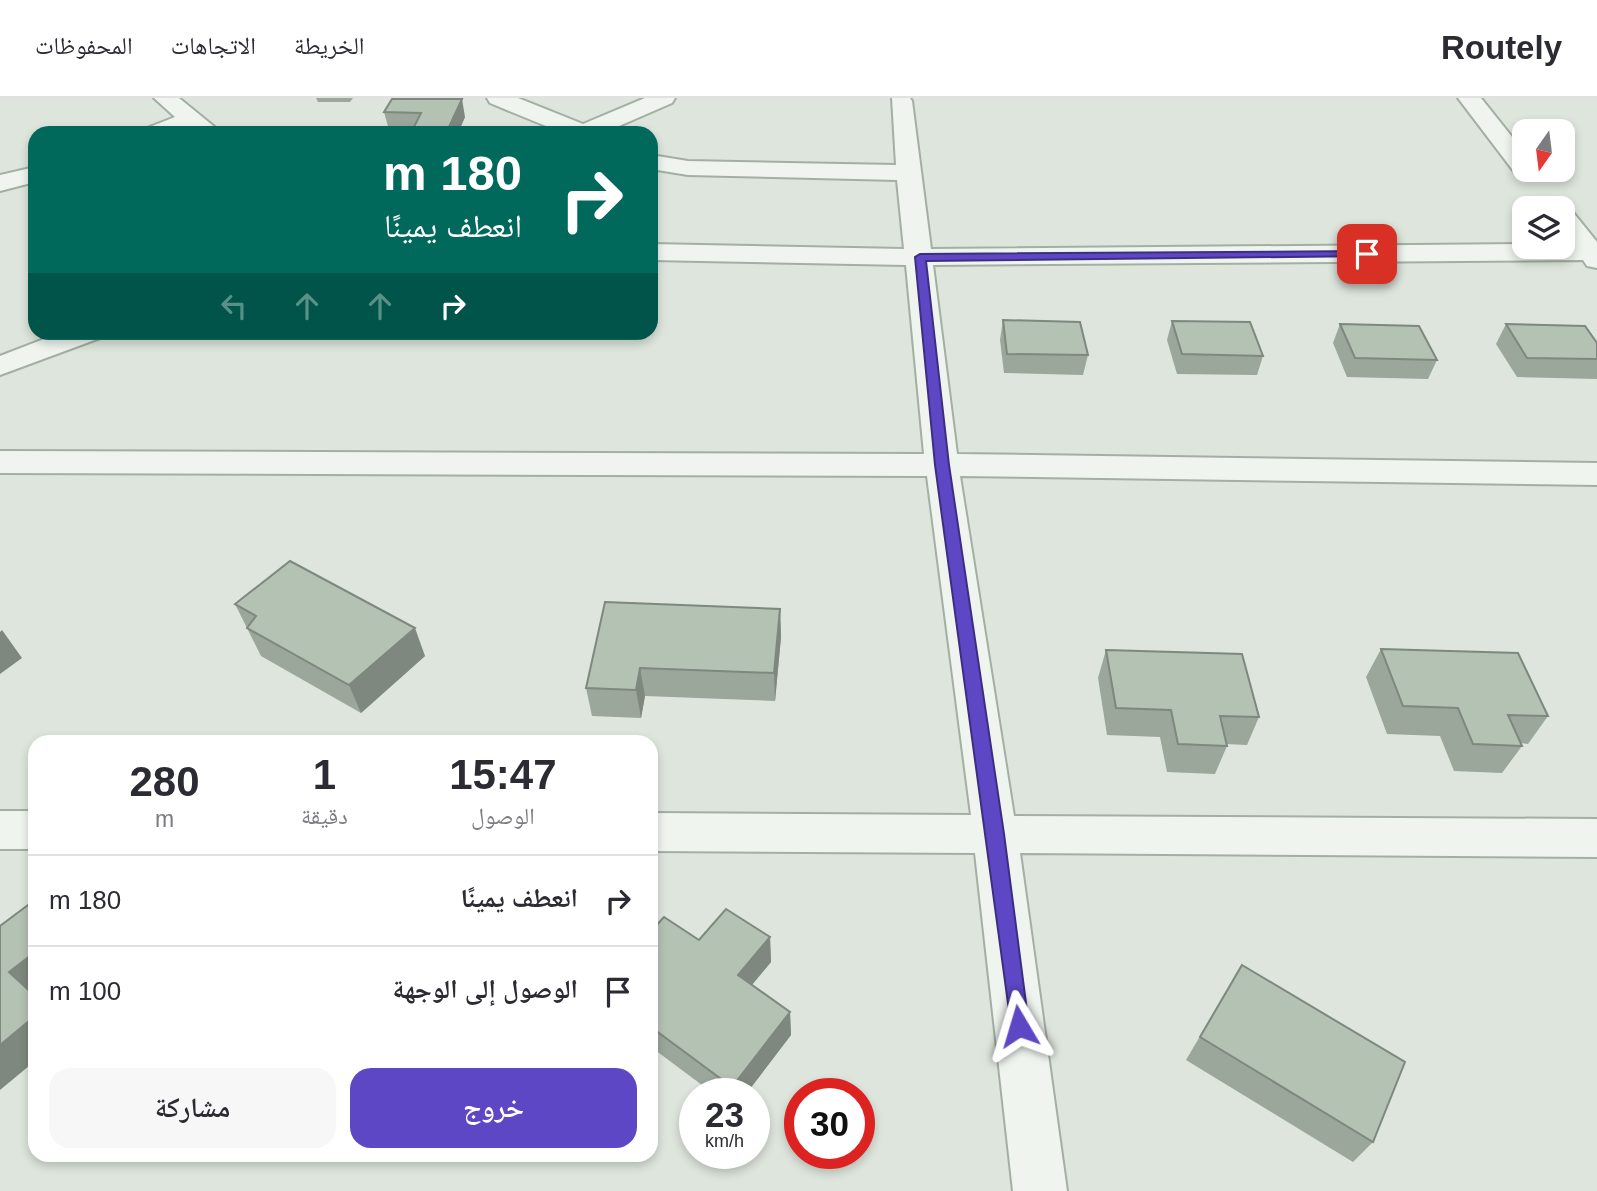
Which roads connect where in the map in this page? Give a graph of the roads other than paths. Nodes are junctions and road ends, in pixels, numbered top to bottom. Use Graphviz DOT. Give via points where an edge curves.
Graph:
graph roads {
  1 [pos="165,98"];
  2 [pos="498,98"];
  3 [pos="664,98"];
  4 [pos="1469,98"];
  5 [pos="901,101"];
  6 [pos="202,126"];
  7 [pos="566,126"];
  8 [pos="599,126"];
  9 [pos="658,163"];
  10 [pos="910,173"];
  11 [pos="28,176"];
  12 [pos="0,183"];
  13 [pos="1543,192"];
  14 [pos="658,253"];
  15 [pos="1595,255"];
  16 [pos="920,257"];
  17 [pos="69,340"];
  18 [pos="0,366"];
  19 [pos="0,462"];
  20 [pos="942,465"];
  21 [pos="1597,474"];
  22 [pos="0,830"];
  23 [pos="28,830"];
  24 [pos="658,832"];
  25 [pos="995,834"];
  26 [pos="1597,838"];
  27 [pos="1040,1191"];
  1 -- 6 [label="street"];
  2 -- 7 [label="street"];
  3 -- 8 [label="street"];
  4 -- 13 [label="street"];
  5 -- 10 [label="street"];
  9 -- 10 [label="street" via="688,168"];
  10 -- 16 [label="street"];
  11 -- 12 [label="street"];
  13 -- 15 [label="street"];
  14 -- 16 [label="street"];
  15 -- 16 [label="street"];
  16 -- 20 [label="street"];
  17 -- 18 [label="street"];
  19 -- 20 [label="street"];
  20 -- 21 [label="street"];
  20 -- 25 [label="street"];
  22 -- 23 [label="street"];
  24 -- 25 [label="street"];
  25 -- 26 [label="street"];
  25 -- 27 [label="street"];
}
